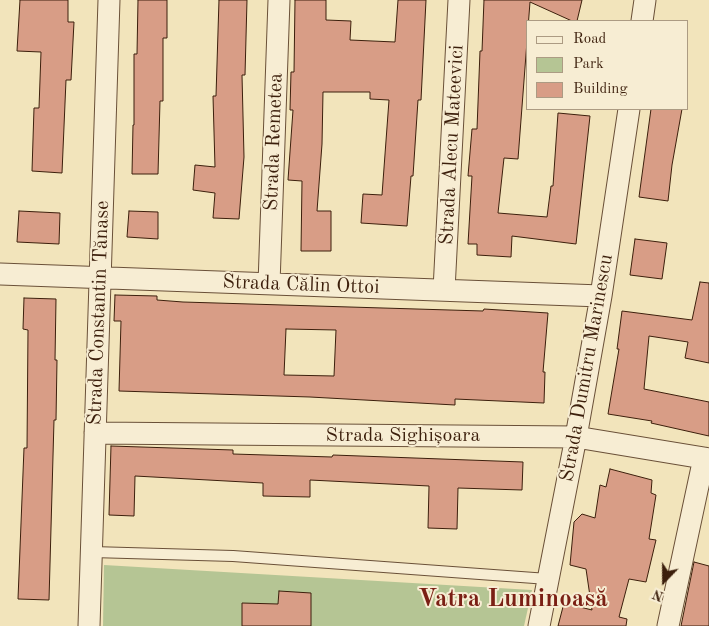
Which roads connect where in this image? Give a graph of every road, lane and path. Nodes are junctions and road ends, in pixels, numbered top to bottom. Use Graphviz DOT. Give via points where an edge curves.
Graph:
graph roads {
  1 [pos="109,0"];
  2 [pos="279,0"];
  3 [pos="458,0"];
  4 [pos="645,0"];
  5 [pos="642,20"];
  6 [pos="629,110"];
  7 [pos="0,274"];
  8 [pos="100,278"];
  9 [pos="269,284"];
  10 [pos="444,290"];
  11 [pos="601,296"];
  12 [pos="95,434"];
  13 [pos="576,437"];
  14 [pos="706,459"];
  15 [pos="92,552"];
  16 [pos="548,579"];
  17 [pos="89,626"];
  18 [pos="538,626"];
  19 [pos="668,626"];
  1 -- 8 [label="street, Strada Constantin Tănase"];
  2 -- 9 [label="street, Strada Remetea"];
  3 -- 10 [label="street, Strada Alecu Mateevici"];
  4 -- 5 [label="street"];
  6 -- 11 [label="street, Strada Dumitru Marinescu"];
  7 -- 8 [label="street, Strada Călin Ottoi"];
  8 -- 9 [label="street, Strada Călin Ottoi"];
  8 -- 12 [label="street, Strada Constantin Tănase"];
  9 -- 10 [label="street, Strada Călin Ottoi"];
  10 -- 11 [label="street, Strada Călin Ottoi"];
  11 -- 13 [label="street, Strada Dumitru Marinescu"];
  12 -- 13 [label="street, Strada Sighișoara"];
  12 -- 15 [label="street, Strada Constantin Tănase"];
  13 -- 14 [label="street, Strada Sighișoara"];
  13 -- 16 [label="street, Strada Dumitru Marinescu"];
  14 -- 19 [label="street"];
  15 -- 16 [label="lane" via="233,556"];
  15 -- 17 [label="street, Strada Constantin Tănase"];
  16 -- 18 [label="street, Strada Dumitru Marinescu"];
}
